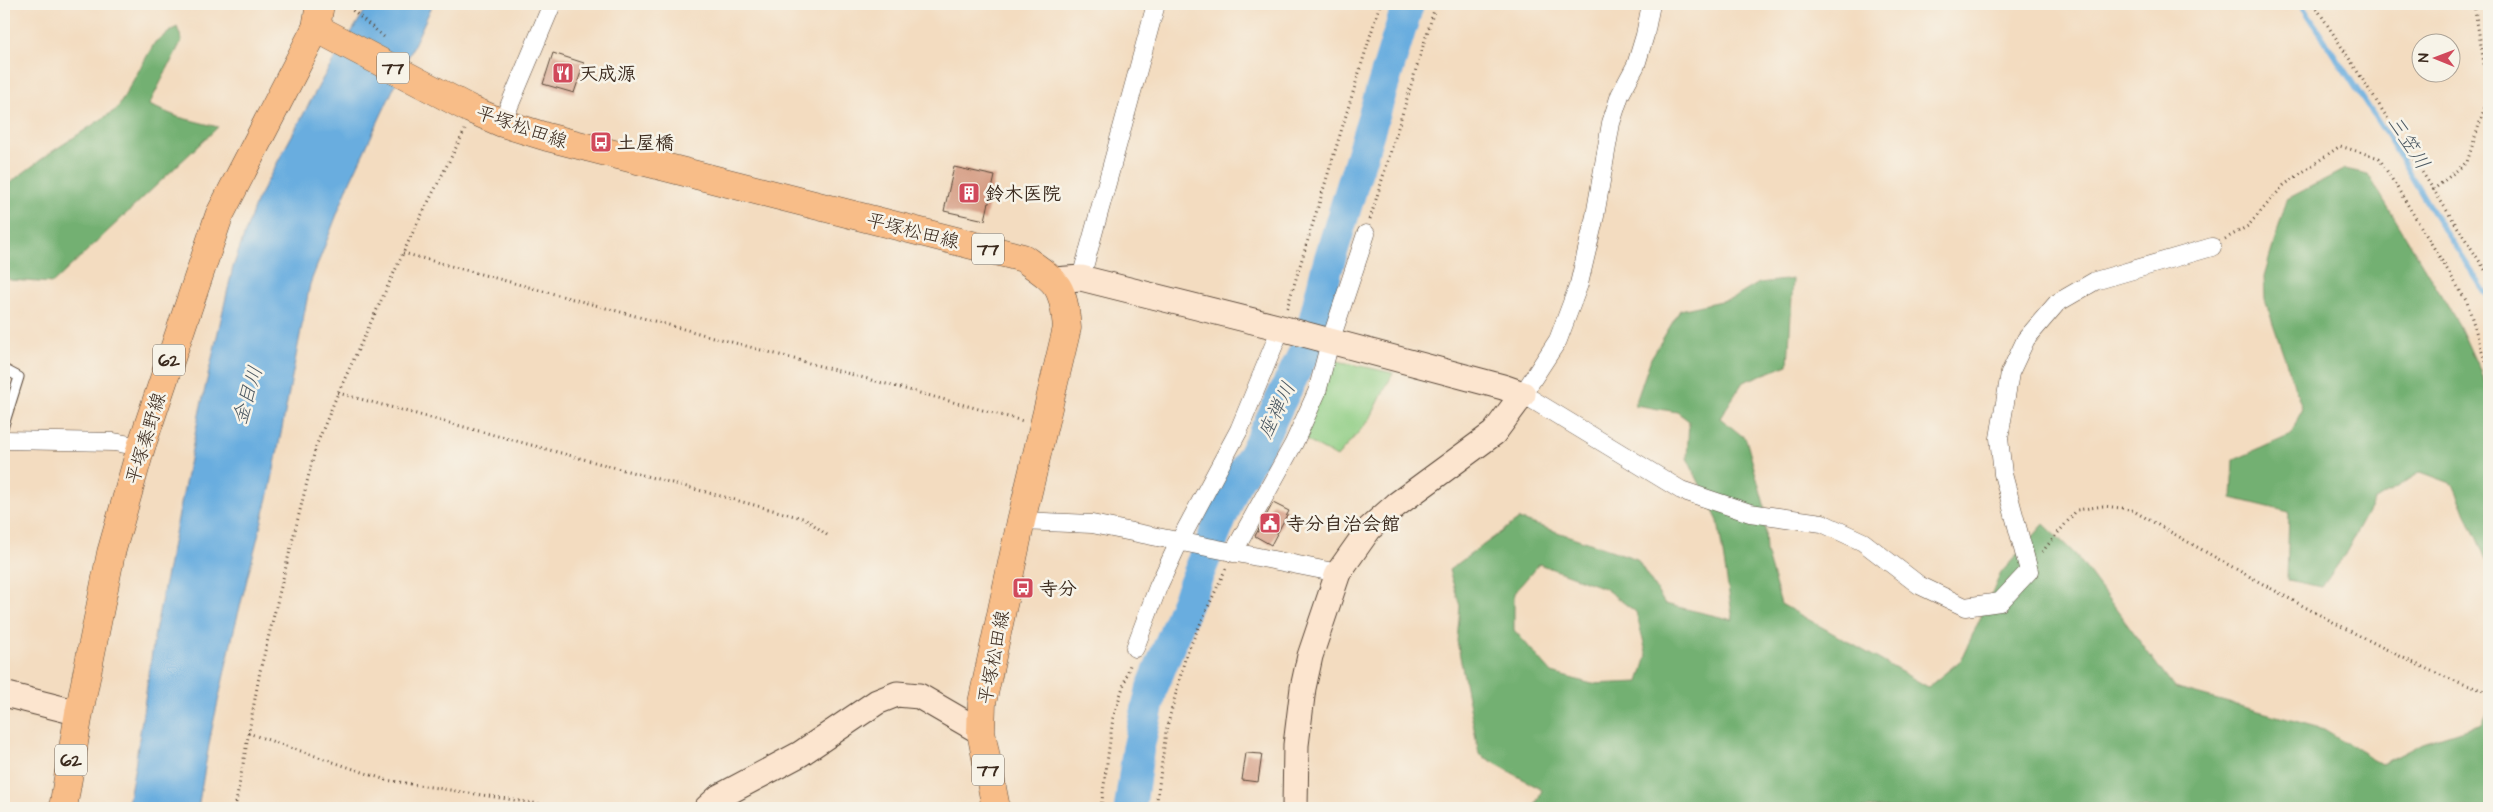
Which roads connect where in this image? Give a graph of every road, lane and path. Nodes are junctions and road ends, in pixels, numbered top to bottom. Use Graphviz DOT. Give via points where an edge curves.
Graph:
graph roads {
  1 [pos="552,4"];
  2 [pos="1156,4"];
  3 [pos="1380,4"];
  4 [pos="1436,4"];
  5 [pos="1651,4"];
  6 [pos="2314,4"];
  7 [pos="2474,4"];
  8 [pos="318,16"];
  9 [pos="2489,94"];
  10 [pos="470,115"];
  11 [pos="502,123"];
  12 [pos="2433,190"];
  13 [pos="1366,234"];
  14 [pos="2212,247"];
  15 [pos="404,253"];
  16 [pos="2489,276"];
  17 [pos="1081,278"];
  18 [pos="1054,280"];
  19 [pos="1282,328"];
  20 [pos="1330,342"];
  21 [pos="2489,366"];
  22 [pos="4,369"];
  23 [pos="338,393"];
  24 [pos="1524,394"];
  25 [pos="4,426"];
  26 [pos="1044,426"];
  27 [pos="4,440"];
  28 [pos="141,448"];
  29 [pos="1021,522"];
  30 [pos="827,535"];
  31 [pos="1181,542"];
  32 [pos="1233,553"];
  33 [pos="2029,571"];
  34 [pos="1338,573"];
  35 [pos="1136,648"];
  36 [pos="2489,692"];
  37 [pos="4,694"];
  38 [pos="79,713"];
  39 [pos="981,732"];
  40 [pos="248,733"];
  41 [pos="63,808"];
  42 [pos="235,808"];
  43 [pos="565,808"];
  44 [pos="708,808"];
  45 [pos="996,808"];
  46 [pos="1101,808"];
  47 [pos="1156,808"];
  48 [pos="1295,808"];
  1 -- 11 [label="street"];
  2 -- 17 [label="street"];
  3 -- 19 [label="path"];
  4 -- 13 [label="path"];
  5 -- 24 [label="street" via="1636,65 1620,95 1611,123 1596,216 1579,284 1558,340"];
  6 -- 12 [label="path"];
  7 -- 9 [label="path"];
  8 -- 10 [label="main road, 平塚松田線 / 77"];
  8 -- 28 [label="main road, 平塚秦野線 / 62" via="219,216"];
  9 -- 12 [label="path" via="2467,162"];
  10 -- 11 [label="main road, 平塚松田線 / 77"];
  10 -- 15 [label="path"];
  11 -- 18 [label="main road, 平塚松田線 / 77" via="1023,258"];
  12 -- 16 [label="path"];
  13 -- 20 [label="street"];
  14 -- 21 [label="path" via="2248,226 2284,185 2340,146 2379,158 2467,302"];
  14 -- 33 [label="street" via="2094,281 2057,303 2026,339 2010,373 1999,438 2003,474"];
  15 -- 23 [label="path"];
  15 -- 26 [label="path"];
  17 -- 18 [label="street"];
  17 -- 19 [label="street"];
  18 -- 26 [label="main road, 平塚松田線 / 77" via="1064,302 1067,328"];
  19 -- 20 [label="street"];
  19 -- 31 [label="street" via="1239,430"];
  20 -- 24 [label="street"];
  20 -- 32 [label="street" via="1317,392 1294,442"];
  22 -- 25 [label="lane" via="19,378"];
  23 -- 30 [label="path" via="806,519"];
  23 -- 40 [label="path" via="316,446 260,671"];
  24 -- 33 [label="street" via="1681,490 1750,513 1822,524 1864,542 1920,584 1965,607 2000,602"];
  24 -- 34 [label="street" via="1494,433 1396,505 1369,530"];
  26 -- 29 [label="main road, 平塚松田線 / 77"];
  27 -- 28 [label="street" via="114,442"];
  28 -- 38 [label="main road, 平塚秦野線 / 62" via="111,554"];
  29 -- 31 [label="street" via="1092,524"];
  29 -- 39 [label="main road, 平塚松田線 / 77" via="982,703"];
  31 -- 32 [label="street"];
  31 -- 35 [label="street" via="1158,587"];
  32 -- 34 [label="street"];
  32 -- 47 [label="path" via="1186,655 1166,731"];
  33 -- 36 [label="path" via="2047,543 2077,510 2103,506 2130,509 2375,643 2455,683"];
  34 -- 48 [label="street" via="1310,656 1303,688 1296,745"];
  35 -- 46 [label="path" via="1113,718"];
  37 -- 38 [label="street"];
  38 -- 41 [label="main road, 平塚秦野線 / 62"];
  39 -- 44 [label="street" via="919,696 898,694 877,702 800,754 719,797"];
  39 -- 45 [label="main road, 平塚松田線 / 77"];
  40 -- 42 [label="path"];
  40 -- 43 [label="path" via="386,780"];
}
